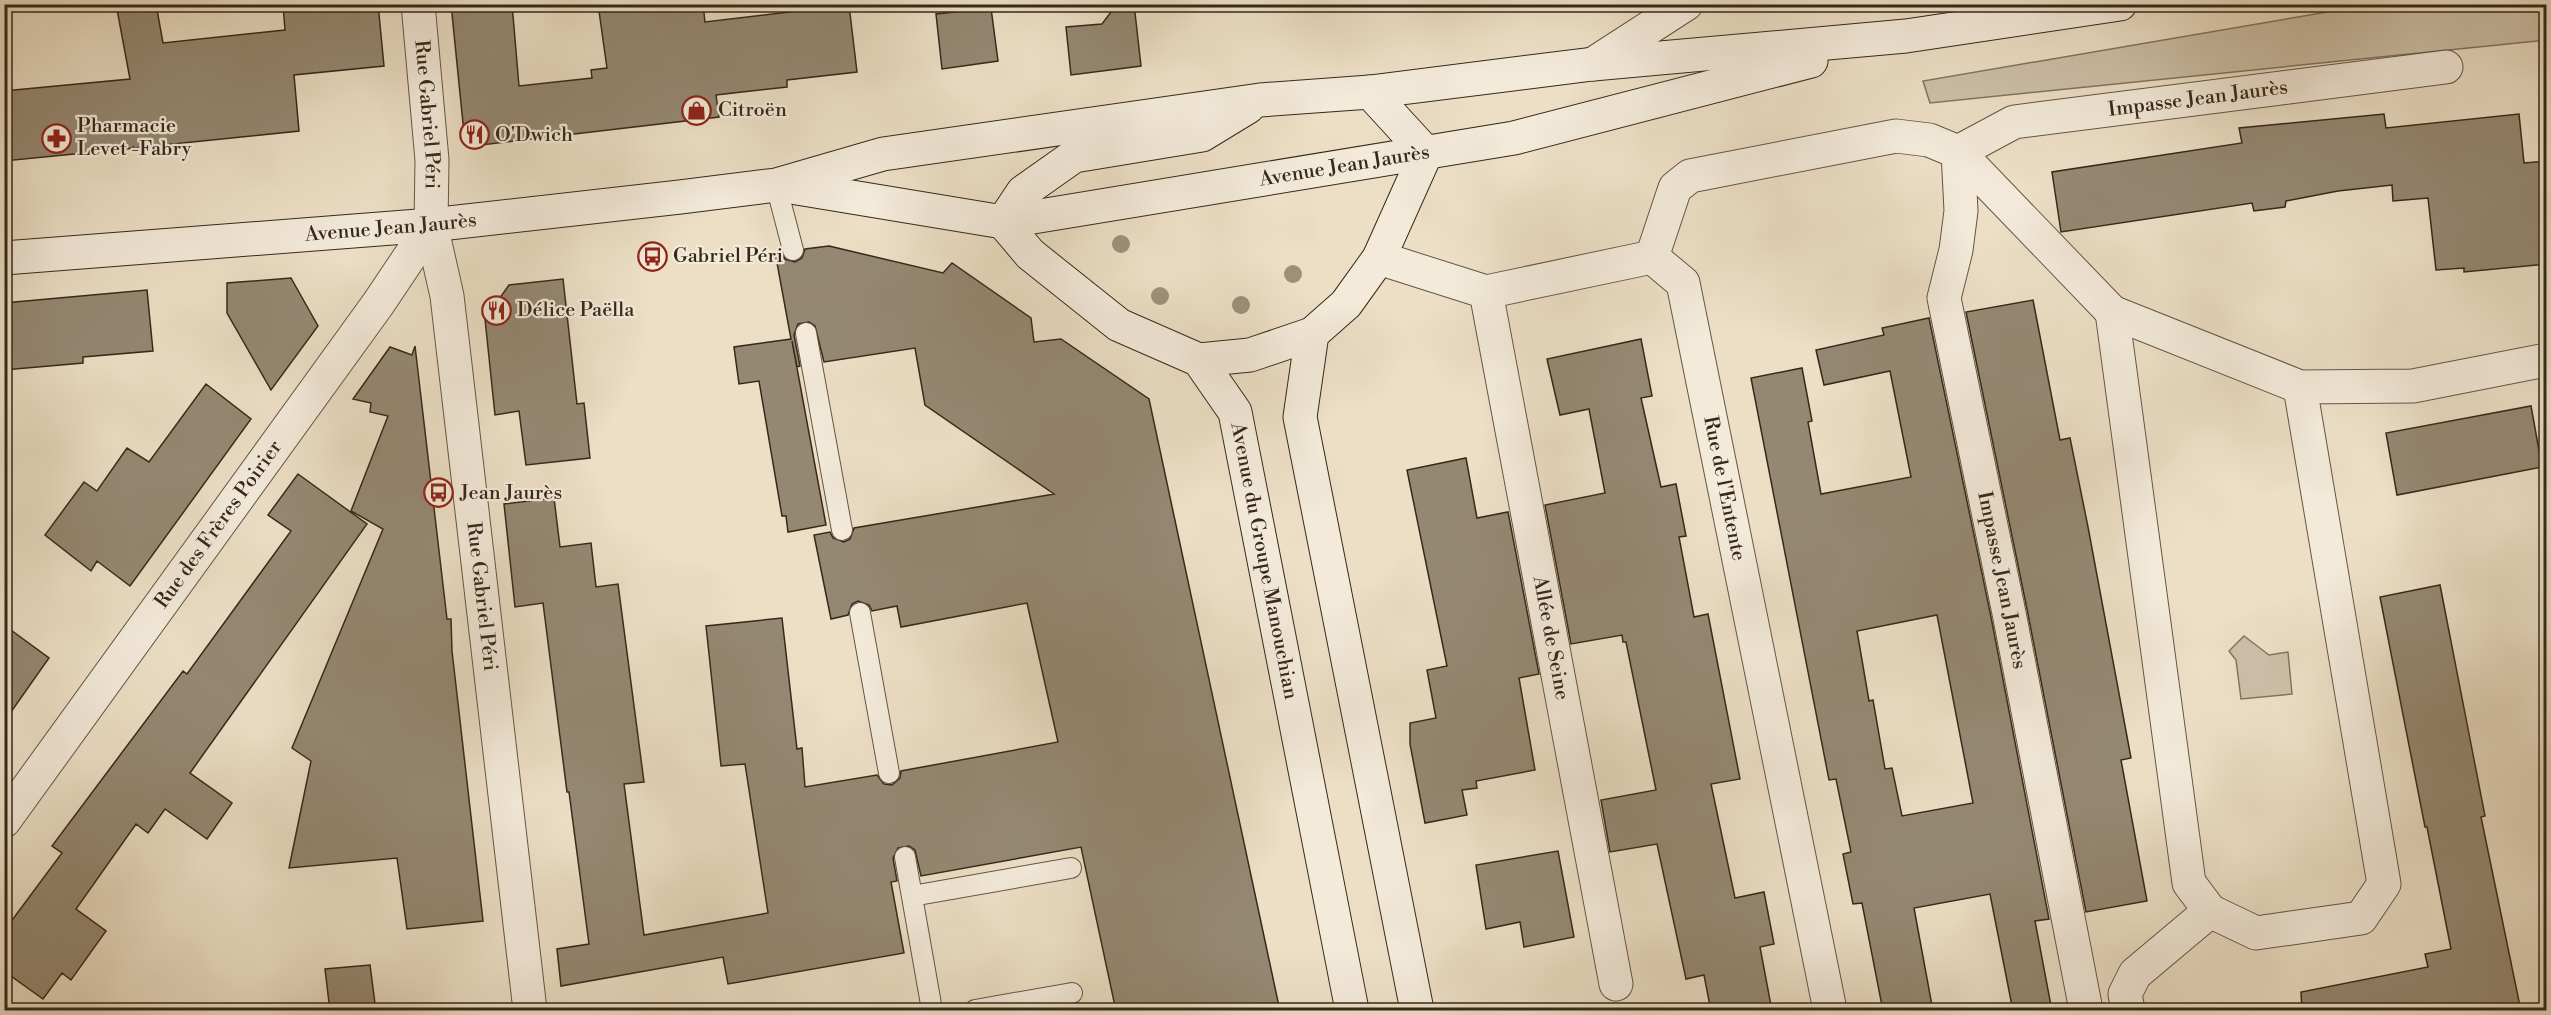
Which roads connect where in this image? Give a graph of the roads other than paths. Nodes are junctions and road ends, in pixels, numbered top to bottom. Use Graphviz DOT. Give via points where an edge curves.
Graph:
graph roads {
  1 [pos="418,4"];
  2 [pos="1686,4"];
  3 [pos="2120,4"];
  4 [pos="1906,36"];
  5 [pos="1593,64"];
  6 [pos="2446,67"];
  7 [pos="1371,92"];
  8 [pos="1260,100"];
  9 [pos="1958,152"];
  10 [pos="1426,153"];
  11 [pos="776,185"];
  12 [pos="1003,222"];
  13 [pos="431,225"];
  14 [pos="793,250"];
  15 [pos="1652,257"];
  16 [pos="4,258"];
  17 [pos="1379,258"];
  18 [pos="1486,292"];
  19 [pos="2112,312"];
  20 [pos="806,333"];
  21 [pos="1312,334"];
  22 [pos="1199,360"];
  23 [pos="2547,360"];
  24 [pos="2300,387"];
  25 [pos="842,530"];
  26 [pos="860,613"];
  27 [pos="889,773"];
  28 [pos="4,821"];
  29 [pos="905,857"];
  30 [pos="1071,868"];
  31 [pos="912,896"];
  32 [pos="2210,911"];
  33 [pos="1616,984"];
  34 [pos="1072,993"];
  35 [pos="530,1011"];
  36 [pos="932,1011"];
  37 [pos="975,1011"];
  38 [pos="1352,1011"];
  39 [pos="1417,1011"];
  40 [pos="1830,1011"];
  41 [pos="2086,1011"];
  42 [pos="2128,1011"];
  1 -- 13 [label="street, Rue Gabriel Péri" via="432,160"];
  2 -- 5 [label="street"];
  3 -- 4 [label="street, Avenue Jean Jaurès"];
  4 -- 5 [label="street, Avenue Jean Jaurès"];
  4 -- 10 [label="street, Avenue Jean Jaurès" via="1514,138"];
  5 -- 7 [label="street, Avenue Jean Jaurès"];
  6 -- 9 [label="street, Impasse Jean Jaurès" via="2014,122"];
  7 -- 8 [label="street, Avenue Jean Jaurès"];
  7 -- 10 [label="street"];
  8 -- 11 [label="street, Avenue Jean Jaurès" via="884,154"];
  8 -- 12 [label="street" via="1202,135 1074,156 1023,192"];
  9 -- 15 [label="street" via="1929,140 1896,136 1690,176 1675,188"];
  9 -- 19 [label="street"];
  9 -- 41 [label="street, Impasse Jean Jaurès" via="1961,211 1944,298 2010,613"];
  10 -- 12 [label="street, Avenue Jean Jaurès"];
  10 -- 17 [label="street"];
  11 -- 12 [label="street, Avenue Jean Jaurès"];
  11 -- 13 [label="street, Avenue Jean Jaurès"];
  11 -- 14 [label="lane"];
  12 -- 22 [label="street" via="1030,254 1119,325"];
  13 -- 16 [label="street, Avenue Jean Jaurès"];
  13 -- 28 [label="street, Rue des Frères Poirier"];
  13 -- 35 [label="street, Rue Gabriel Péri" via="447,296"];
  15 -- 18 [label="street"];
  15 -- 40 [label="street, Rue de l'Entente" via="1683,283"];
  17 -- 18 [label="street"];
  17 -- 21 [label="street" via="1346,304"];
  18 -- 33 [label="street, Allée de Seine"];
  19 -- 24 [label="street"];
  19 -- 32 [label="street" via="2189,883"];
  20 -- 25 [label="lane"];
  21 -- 22 [label="street" via="1250,355"];
  21 -- 39 [label="street" via="1300,417"];
  22 -- 38 [label="street, Avenue du Groupe Manouchian" via="1235,412"];
  23 -- 24 [label="street" via="2413,386"];
  24 -- 32 [label="street" via="2384,884 2361,918 2256,933"];
  26 -- 27 [label="lane"];
  29 -- 31 [label="lane"];
  30 -- 31 [label="lane"];
  31 -- 36 [label="lane"];
  32 -- 42 [label="street" via="2135,974 2124,994"];
  34 -- 37 [label="lane"];
}
